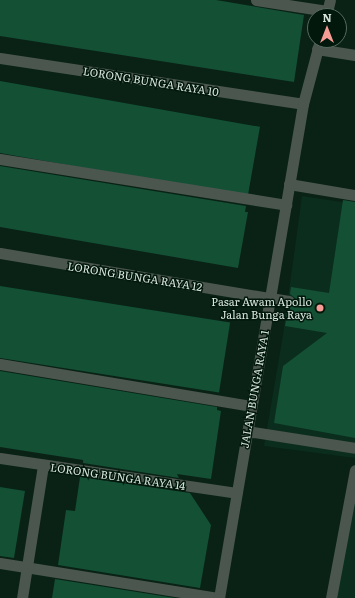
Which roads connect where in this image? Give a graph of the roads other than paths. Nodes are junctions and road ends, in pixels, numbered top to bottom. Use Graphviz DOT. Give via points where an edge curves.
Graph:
graph roads {
  1 [pos="256,0"];
  2 [pos="320,8"];
  3 [pos="317,48"];
  4 [pos="329,48"];
  5 [pos="355,55"];
  6 [pos="0,58"];
  7 [pos="303,104"];
  8 [pos="0,159"];
  9 [pos="289,184"];
  10 [pos="355,195"];
  11 [pos="286,205"];
  12 [pos="0,253"];
  13 [pos="270,298"];
  14 [pos="289,301"];
  15 [pos="0,364"];
  16 [pos="251,406"];
  17 [pos="247,431"];
  18 [pos="355,448"];
  19 [pos="0,458"];
  20 [pos="43,464"];
  21 [pos="355,470"];
  22 [pos="236,493"];
  23 [pos="0,563"];
  24 [pos="27,567"];
  25 [pos="22,598"];
  26 [pos="219,598"];
  27 [pos="331,598"];
  1 -- 2 [label="street"];
  3 -- 7 [label="street, JALAN BUNGA RAYA 1"];
  4 -- 5 [label="street"];
  6 -- 7 [label="street, LORONG BUNGA RAYA 10"];
  7 -- 9 [label="street, JALAN BUNGA RAYA 1"];
  8 -- 11 [label="street"];
  9 -- 10 [label="street"];
  9 -- 11 [label="street, JALAN BUNGA RAYA 1"];
  11 -- 13 [label="street, JALAN BUNGA RAYA 1"];
  12 -- 13 [label="street, LORONG BUNGA RAYA 12"];
  13 -- 14 [label="street, LORONG BUNGA RAYA 12"];
  13 -- 16 [label="street, JALAN BUNGA RAYA 1"];
  15 -- 16 [label="street"];
  16 -- 17 [label="street, JALAN BUNGA RAYA 1"];
  17 -- 18 [label="street"];
  17 -- 22 [label="street, JALAN BUNGA RAYA 1"];
  19 -- 20 [label="street, LORONG BUNGA RAYA 14"];
  20 -- 22 [label="street, LORONG BUNGA RAYA 14"];
  20 -- 24 [label="street"];
  21 -- 27 [label="street"];
  22 -- 26 [label="street, JALAN BUNGA RAYA 1"];
  23 -- 24 [label="street"];
  24 -- 25 [label="street"];
  24 -- 26 [label="street"];
}
